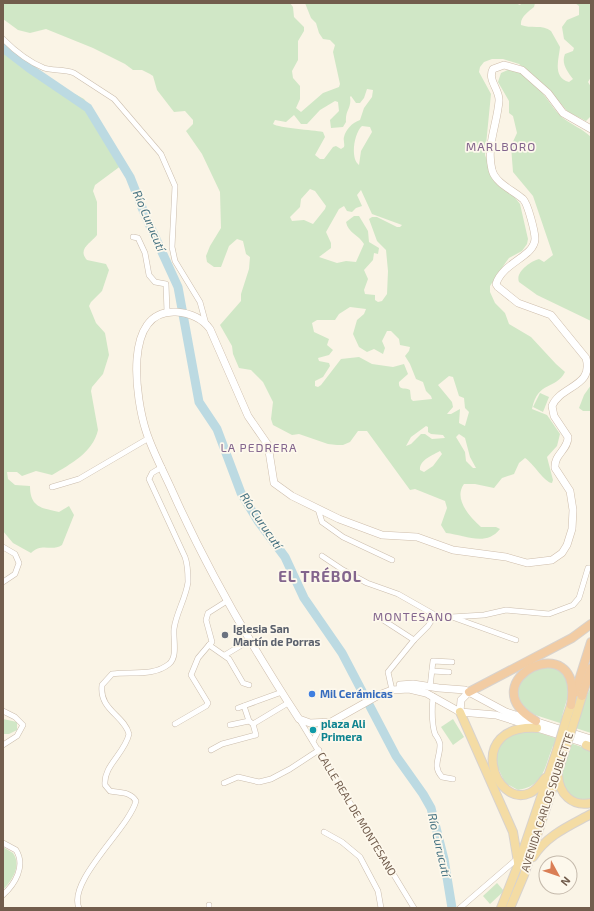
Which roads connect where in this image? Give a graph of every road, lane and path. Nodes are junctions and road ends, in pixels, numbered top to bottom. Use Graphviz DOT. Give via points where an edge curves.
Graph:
graph roads {
  1 [pos="3,39"];
  2 [pos="591,129"];
  3 [pos="132,237"];
  4 [pos="166,312"];
  5 [pos="207,325"];
  6 [pos="149,438"];
  7 [pos="162,467"];
  8 [pos="52,486"];
  9 [pos="318,509"];
  10 [pos="3,547"];
  11 [pos="322,556"];
  12 [pos="392,560"];
  13 [pos="588,568"];
  14 [pos="3,582"];
  15 [pos="227,601"];
  16 [pos="435,615"];
  17 [pos="377,616"];
  18 [pos="451,617"];
  19 [pos="591,624"];
  20 [pos="250,640"];
  21 [pos="414,640"];
  22 [pos="516,640"];
  23 [pos="591,642"];
  24 [pos="209,644"];
  25 [pos="224,655"];
  26 [pos="452,662"];
  27 [pos="591,668"];
  28 [pos="432,671"];
  29 [pos="449,672"];
  30 [pos="591,682"];
  31 [pos="249,685"];
  32 [pos="430,687"];
  33 [pos="391,689"];
  34 [pos="282,692"];
  35 [pos="469,692"];
  36 [pos="433,696"];
  37 [pos="582,696"];
  38 [pos="288,703"];
  39 [pos="571,705"];
  40 [pos="244,706"];
  41 [pos="238,708"];
  42 [pos="3,711"];
  43 [pos="460,712"];
  44 [pos="571,718"];
  45 [pos="299,720"];
  46 [pos="251,722"];
  47 [pos="323,722"];
  48 [pos="175,724"];
  49 [pos="230,725"];
  50 [pos="536,725"];
  51 [pos="313,741"];
  52 [pos="590,744"];
  53 [pos="3,745"];
  54 [pos="562,748"];
  55 [pos="211,750"];
  56 [pos="318,750"];
  57 [pos="559,769"];
  58 [pos="550,772"];
  59 [pos="453,779"];
  60 [pos="224,783"];
  61 [pos="591,803"];
  62 [pos="591,814"];
  63 [pos="324,832"];
  64 [pos="3,843"];
  65 [pos="521,864"];
  66 [pos="3,895"];
  67 [pos="79,908"];
  68 [pos="381,908"];
  69 [pos="414,908"];
  70 [pos="460,908"];
  71 [pos="501,908"];
  72 [pos="510,908"];
  1 -- 5 [label="street" via="14,50 44,68 74,73 114,99 161,154 175,186 172,247 176,261 200,302"];
  2 -- 9 [label="main road" via="563,113 548,93 522,70 504,65 493,69 491,76 500,99 490,148 492,170 498,180 526,202 535,239 531,250 507,267 496,284 518,303 551,315 582,353 589,370 584,380 560,395 552,406 554,416 568,437 565,448 557,457 555,468 570,491 573,510 572,529 562,553 552,560 531,563 453,550 417,537 382,535"];
  3 -- 4 [label="street" via="138,238 145,253 149,274 156,282 166,284"];
  4 -- 5 [label="main road" via="186,313"];
  4 -- 6 [label="main road" via="149,322 140,341 136,372 138,404"];
  5 -- 9 [label="main road" via="248,416 268,445 274,483 285,492"];
  6 -- 7 [label="main road"];
  6 -- 8 [label="street" via="79,479"];
  7 -- 15 [label="main road" via="199,550"];
  7 -- 67 [label="street" via="150,475 150,482 185,557 188,582 174,629 174,655 171,662 148,672 112,674 102,685 106,705 128,734 124,747 107,774 105,785 110,791 126,793 136,801 81,886 77,899"];
  9 -- 12 [label="street" via="322,522 343,538"];
  10 -- 14 [label="street" via="16,554 20,563 15,574"];
  11 -- 16 [label="street" via="361,580 398,594"];
  13 -- 18 [label="street" via="579,598 573,605 562,610 549,614 506,610 484,615"];
  15 -- 20 [label="main road"];
  15 -- 24 [label="street" via="208,613 206,620 212,642"];
  16 -- 18 [label="street"];
  16 -- 21 [label="street"];
  17 -- 21 [label="street"];
  18 -- 22 [label="street"];
  19 -- 35 [label="highway" via="572,638"];
  20 -- 25 [label="street"];
  20 -- 34 [label="main road"];
  21 -- 33 [label="street" via="388,672"];
  23 -- 39 [label="highway"];
  24 -- 25 [label="street"];
  24 -- 48 [label="street" via="198,658 191,675 208,703"];
  25 -- 31 [label="street" via="243,683"];
  26 -- 28 [label="street" via="433,661"];
  27 -- 37 [label="highway"];
  28 -- 29 [label="street"];
  28 -- 32 [label="street"];
  30 -- 37 [label="highway"];
  32 -- 33 [label="main road" via="413,684"];
  32 -- 35 [label="main road"];
  33 -- 36 [label="main road" via="409,689"];
  33 -- 47 [label="main road" via="378,693"];
  34 -- 38 [label="main road"];
  34 -- 40 [label="street"];
  35 -- 43 [label="main road" via="461,700"];
  35 -- 50 [label="main road"];
  36 -- 43 [label="main road"];
  36 -- 59 [label="street" via="435,733 440,744 436,772 442,778"];
  37 -- 44 [label="main road, AVENIDA CARLOS SOUBLETTE"];
  38 -- 45 [label="main road"];
  38 -- 46 [label="street"];
  39 -- 44 [label="main road, AVENIDA CARLOS SOUBLETTE"];
  39 -- 50 [label="highway" via="574,689 567,672 554,663 537,665 519,678 513,691 518,707"];
  40 -- 41 [label="street"];
  40 -- 46 [label="street"];
  42 -- 53 [label="street" via="23,725 17,736"];
  43 -- 50 [label="main road" via="496,716"];
  43 -- 65 [label="main road" via="513,832"];
  44 -- 54 [label="main road, AVENIDA CARLOS SOUBLETTE, bridge"];
  45 -- 47 [label="main road" via="310,723"];
  45 -- 51 [label="street, CALLE REAL DE MONTESANO"];
  46 -- 49 [label="street"];
  46 -- 55 [label="street" via="256,735 222,744"];
  47 -- 51 [label="street"];
  50 -- 52 [label="main road"];
  50 -- 58 [label="main road" via="518,729 501,738 493,751 493,766 502,785 508,791 519,795 534,790"];
  51 -- 56 [label="street, CALLE REAL DE MONTESANO"];
  54 -- 57 [label="main road, AVENIDA CARLOS SOUBLETTE"];
  54 -- 58 [label="main road, AVENIDA CARLOS SOUBLETTE"];
  56 -- 60 [label="street" via="271,779 259,782 238,777"];
  56 -- 69 [label="street, CALLE REAL DE MONTESANO"];
  57 -- 61 [label="main road" via="559,781 566,797 577,803"];
  57 -- 65 [label="main road, AVENIDA CARLOS SOUBLETTE"];
  58 -- 65 [label="main road, AVENIDA CARLOS SOUBLETTE"];
  62 -- 65 [label="main road" via="545,841"];
  63 -- 68 [label="street" via="342,842 360,857 378,891"];
  64 -- 66 [label="street" via="16,850 20,862 17,878"];
  65 -- 70 [label="street"];
  65 -- 71 [label="main road, AVENIDA CARLOS SOUBLETTE"];
  65 -- 72 [label="main road, AVENIDA CARLOS SOUBLETTE"];
}
